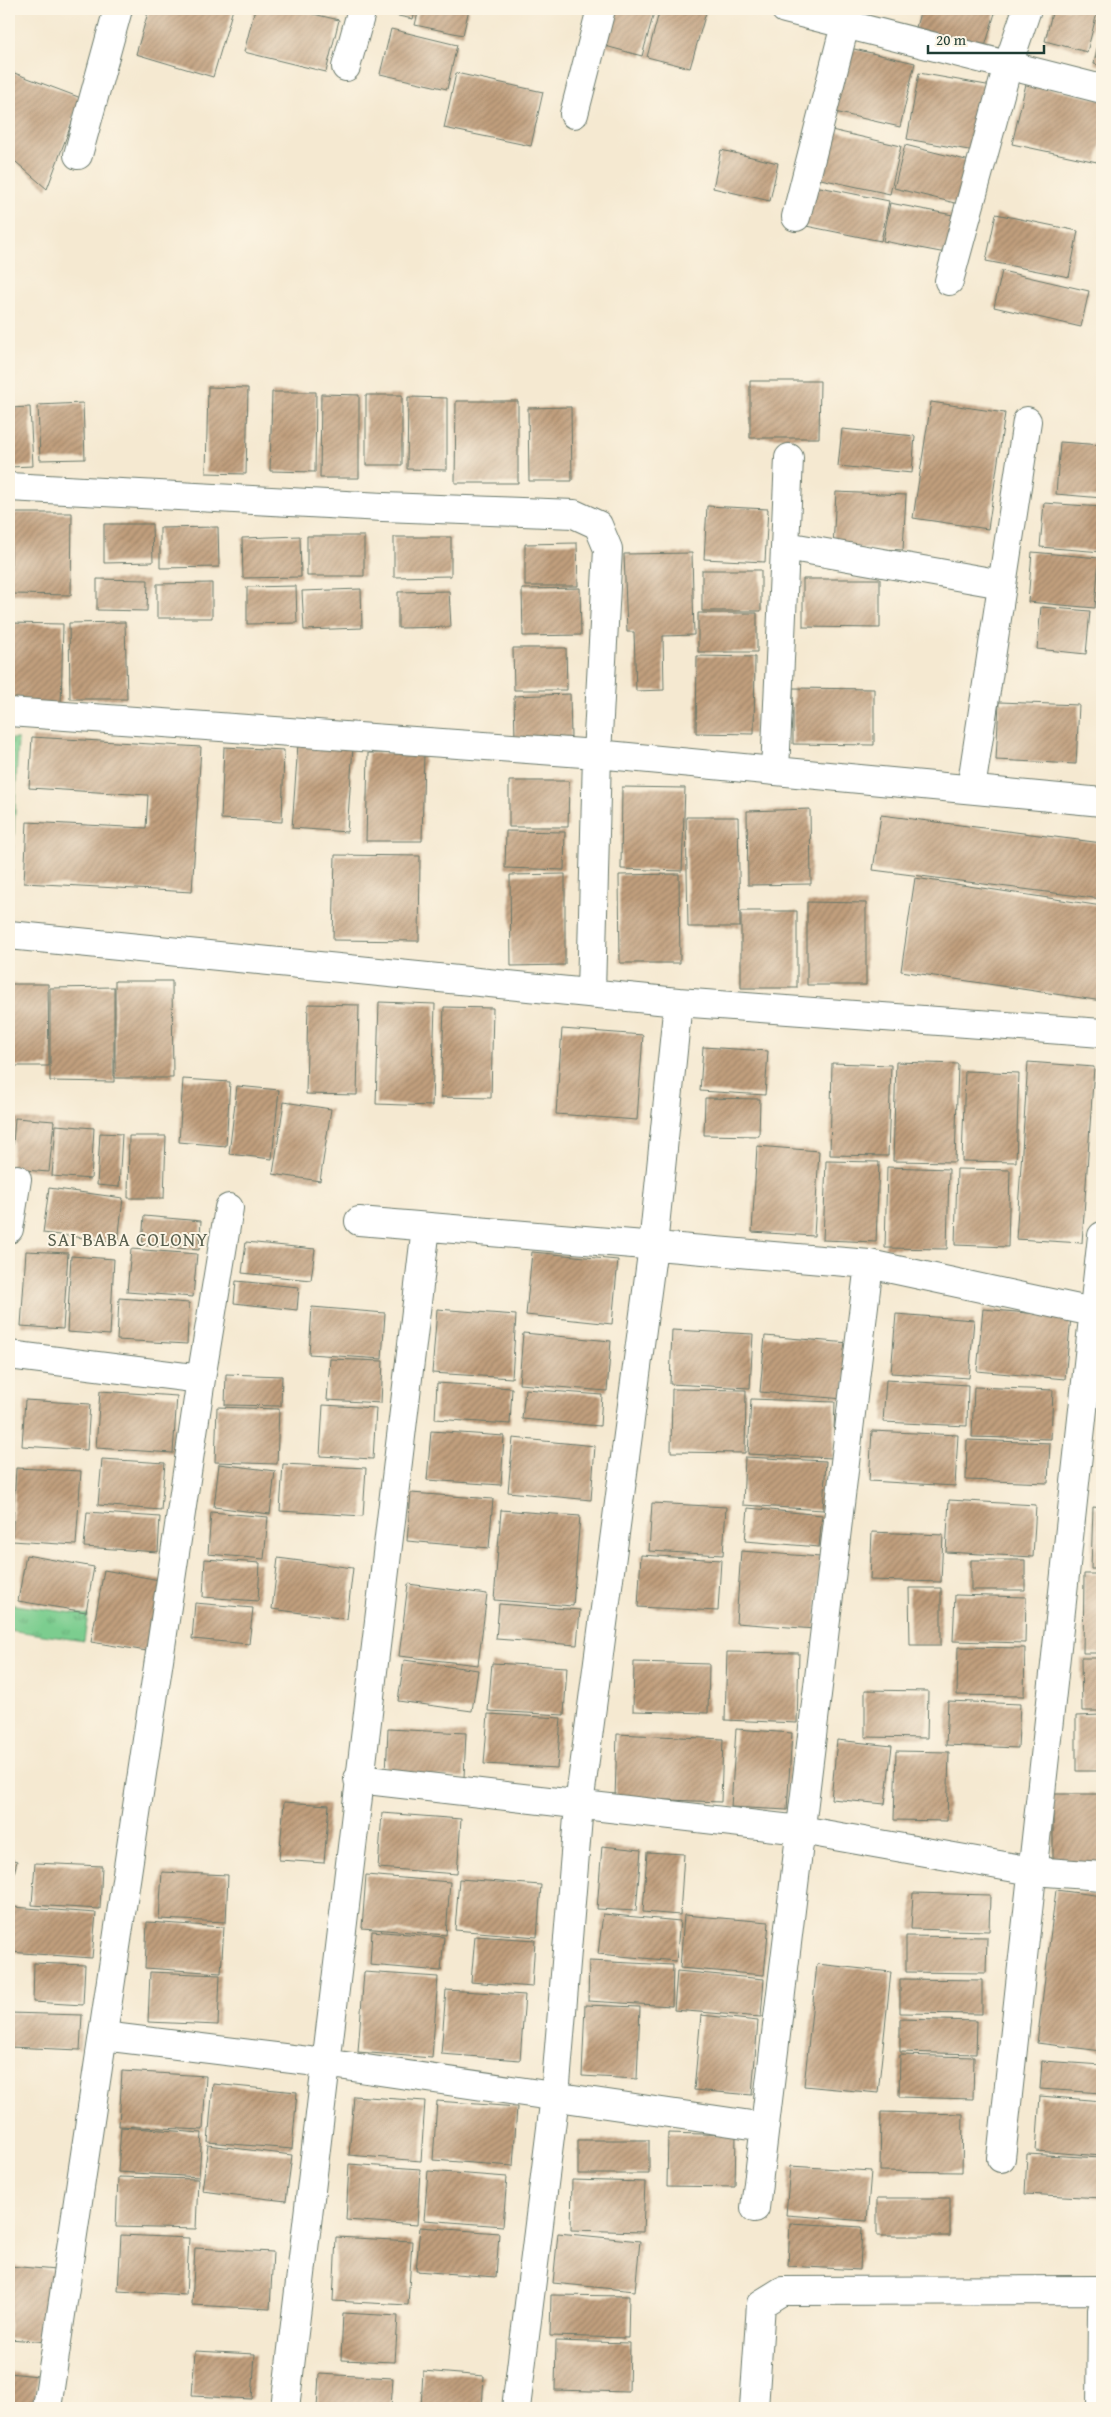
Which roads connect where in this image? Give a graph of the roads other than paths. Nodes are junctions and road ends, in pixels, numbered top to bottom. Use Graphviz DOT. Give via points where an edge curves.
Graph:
graph roads {
  1 [pos="118,9"];
  2 [pos="362,9"];
  3 [pos="601,9"];
  4 [pos="785,9"];
  5 [pos="1027,9"];
  6 [pos="847,16"];
  7 [pos="1008,65"];
  8 [pos="346,67"];
  9 [pos="1102,89"];
  10 [pos="574,114"];
  11 [pos="78,155"];
  12 [pos="796,217"];
  13 [pos="949,281"];
  14 [pos="1027,421"];
  15 [pos="789,458"];
  16 [pos="9,487"];
  17 [pos="786,546"];
  18 [pos="1002,584"];
  19 [pos="9,712"];
  20 [pos="596,754"];
  21 [pos="775,771"];
  22 [pos="971,789"];
  23 [pos="1102,802"];
  24 [pos="9,935"];
  25 [pos="591,993"];
  26 [pos="678,1002"];
  27 [pos="1102,1033"];
  28 [pos="18,1179"];
  29 [pos="229,1208"];
  30 [pos="359,1221"];
  31 [pos="426,1227"];
  32 [pos="9,1229"];
  33 [pos="1102,1236"];
  34 [pos="652,1246"];
  35 [pos="869,1264"];
  36 [pos="1099,1314"];
  37 [pos="9,1355"];
  38 [pos="201,1379"];
  39 [pos="358,1779"];
  40 [pos="579,1805"];
  41 [pos="801,1830"];
  42 [pos="1032,1871"];
  43 [pos="1102,1876"];
  44 [pos="103,2036"];
  45 [pos="325,2063"];
  46 [pos="555,2096"];
  47 [pos="764,2127"];
  48 [pos="1001,2158"];
  49 [pos="755,2208"];
  50 [pos="1102,2290"];
  51 [pos="1102,2310"];
  52 [pos="47,2408"];
  53 [pos="285,2408"];
  54 [pos="516,2408"];
  55 [pos="754,2408"];
  56 [pos="1101,2408"];
  1 -- 11 [label="street"];
  2 -- 8 [label="street"];
  3 -- 10 [label="street"];
  4 -- 6 [label="street"];
  5 -- 7 [label="street"];
  6 -- 7 [label="street"];
  6 -- 12 [label="street"];
  7 -- 9 [label="street"];
  7 -- 13 [label="street"];
  14 -- 18 [label="street"];
  15 -- 17 [label="street"];
  16 -- 20 [label="street" via="574,514 598,525 608,549"];
  17 -- 18 [label="street"];
  17 -- 21 [label="street"];
  18 -- 22 [label="street"];
  19 -- 20 [label="street"];
  20 -- 21 [label="street"];
  20 -- 25 [label="street"];
  21 -- 22 [label="street"];
  22 -- 23 [label="street"];
  24 -- 25 [label="street"];
  25 -- 26 [label="street"];
  26 -- 27 [label="street"];
  26 -- 34 [label="street"];
  28 -- 32 [label="street"];
  29 -- 38 [label="street"];
  30 -- 31 [label="street"];
  31 -- 34 [label="street"];
  31 -- 39 [label="street"];
  33 -- 36 [label="street"];
  34 -- 35 [label="street"];
  34 -- 40 [label="street"];
  35 -- 36 [label="street"];
  35 -- 41 [label="street"];
  36 -- 42 [label="street"];
  37 -- 38 [label="street"];
  38 -- 44 [label="street"];
  39 -- 40 [label="street"];
  39 -- 45 [label="street"];
  40 -- 41 [label="street"];
  40 -- 46 [label="street"];
  41 -- 42 [label="street"];
  41 -- 47 [label="street"];
  42 -- 43 [label="street"];
  42 -- 48 [label="street"];
  44 -- 45 [label="street"];
  44 -- 52 [label="street"];
  45 -- 46 [label="street"];
  45 -- 53 [label="street"];
  46 -- 47 [label="street"];
  46 -- 54 [label="street"];
  47 -- 49 [label="street"];
  50 -- 55 [label="street" via="782,2291 761,2304"];
  51 -- 56 [label="street"];
}
